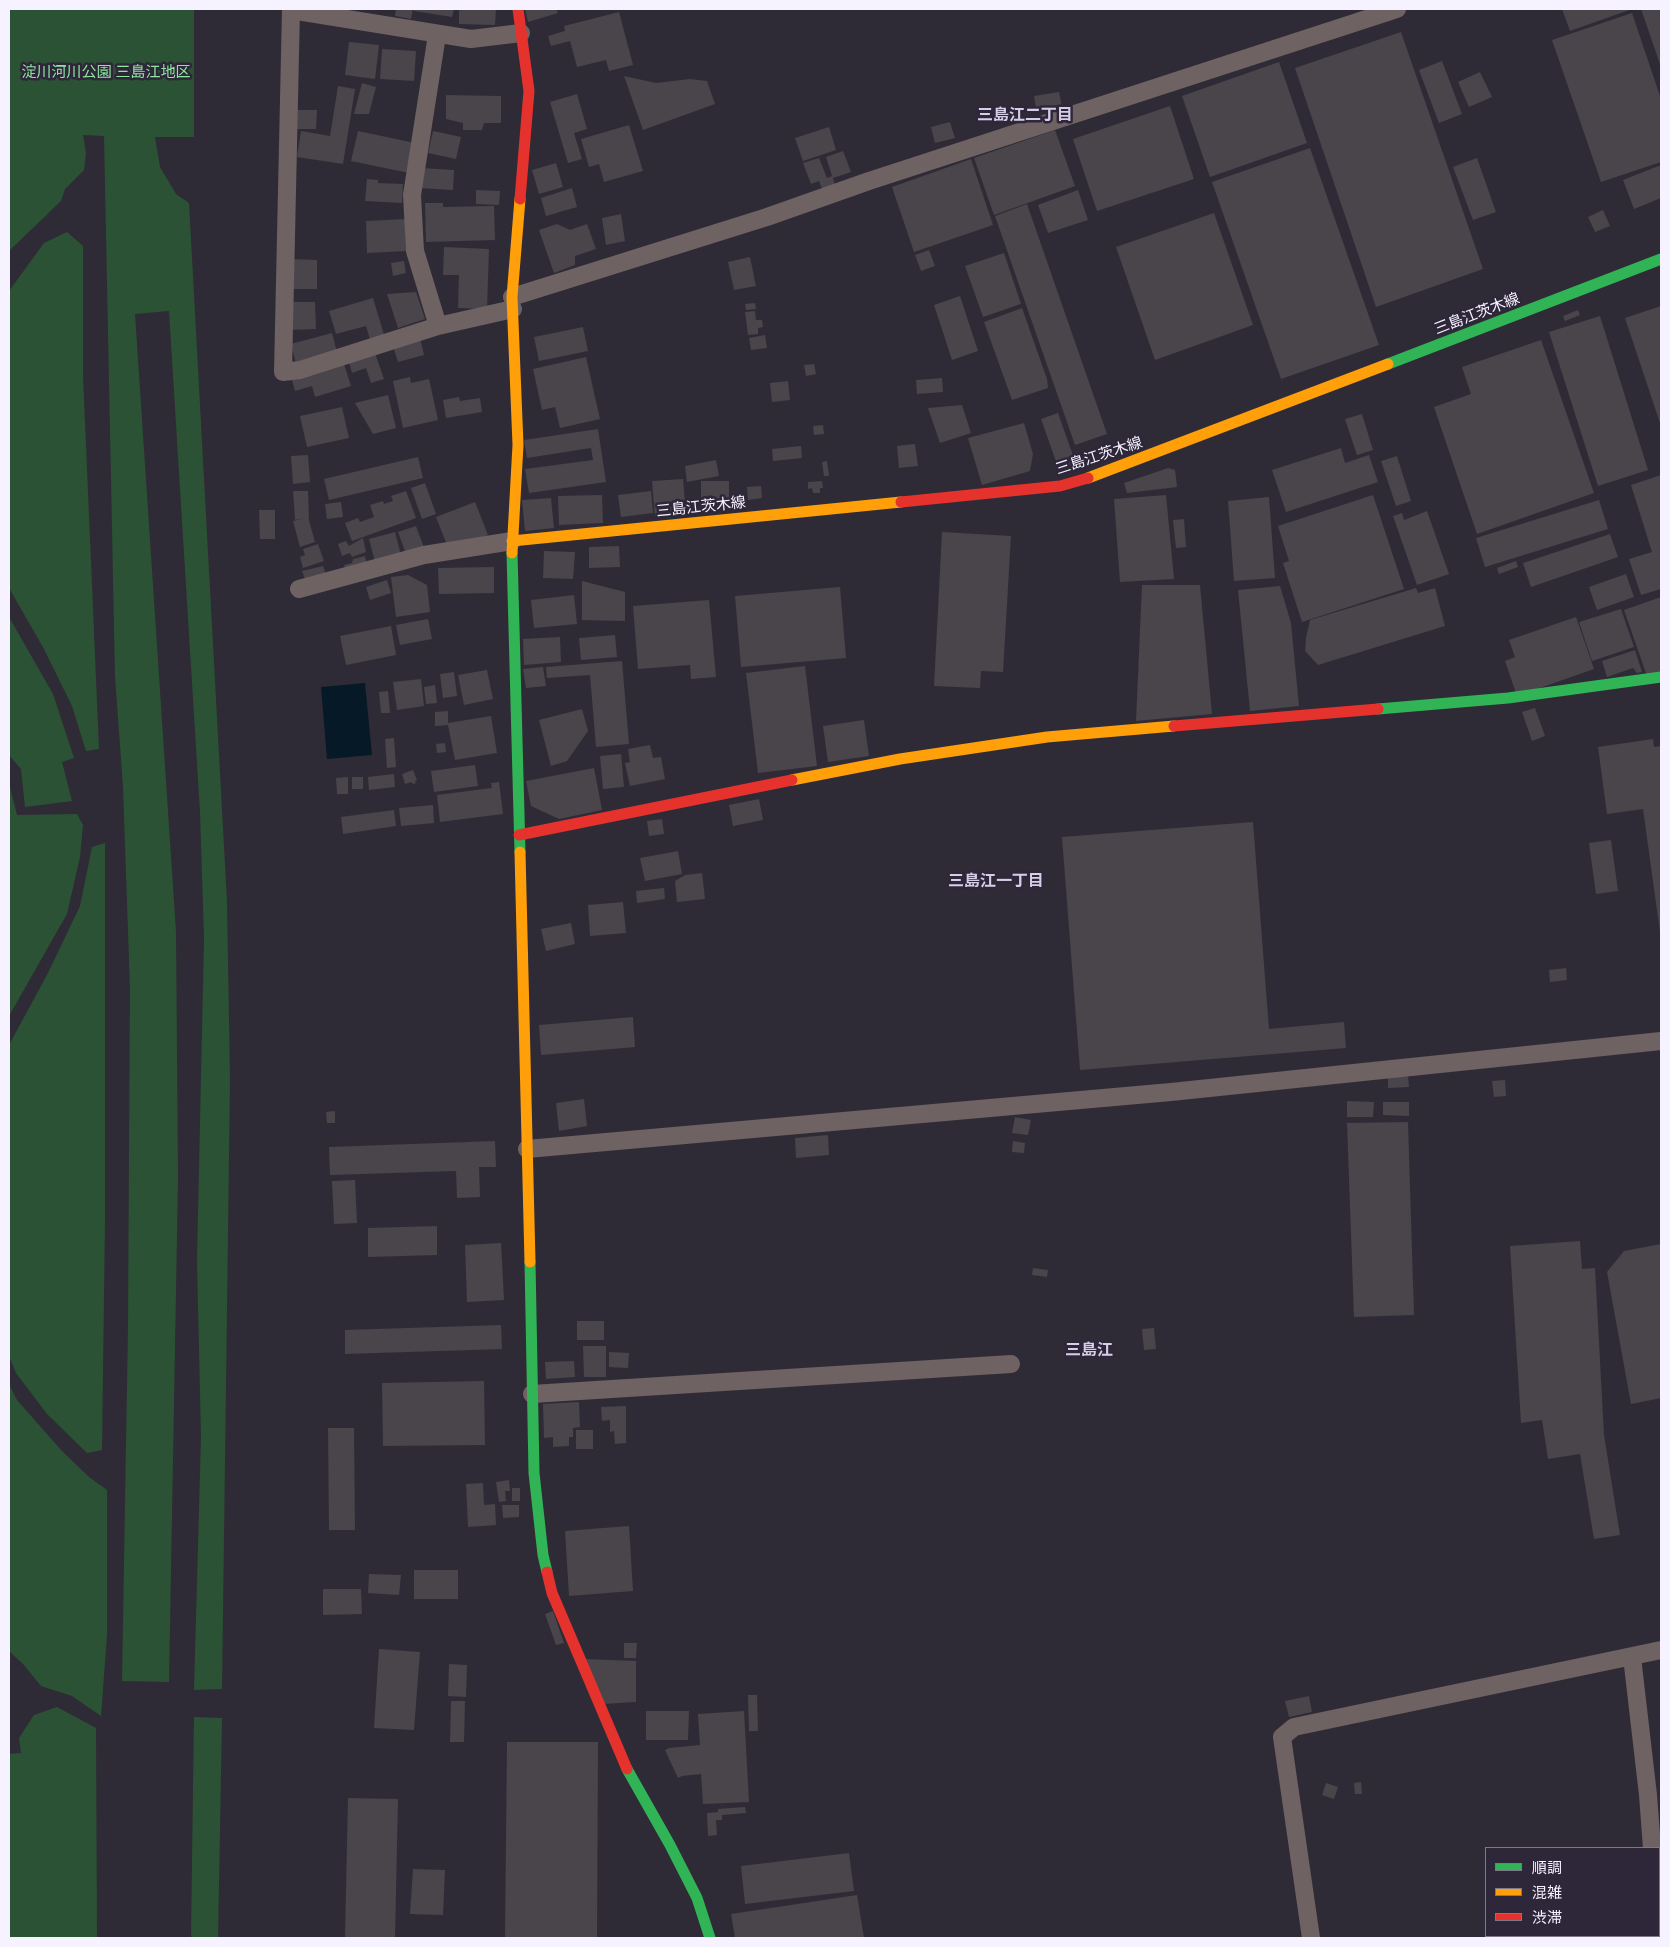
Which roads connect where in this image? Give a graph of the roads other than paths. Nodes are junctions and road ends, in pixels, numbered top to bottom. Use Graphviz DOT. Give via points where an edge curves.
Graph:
graph roads {
  1 [pos="291,9"];
  2 [pos="518,9"];
  3 [pos="1397,9"];
  4 [pos="521,33"];
  5 [pos="437,35"];
  6 [pos="1661,259"];
  7 [pos="513,303"];
  8 [pos="438,326"];
  9 [pos="512,541"];
  10 [pos="299,589"];
  11 [pos="1661,677"];
  12 [pos="520,835"];
  13 [pos="1661,1041"];
  14 [pos="528,1149"];
  15 [pos="1011,1364"];
  16 [pos="532,1394"];
  17 [pos="1661,1650"];
  18 [pos="1632,1657"];
  19 [pos="1652,1847"];
  20 [pos="710,1938"];
  21 [pos="1311,1938"];
  1 -- 5 [label="street"];
  1 -- 8 [label="street" via="283,372 300,370"];
  2 -- 4 [label="street"];
  3 -- 7 [label="street" via="898,172"];
  4 -- 5 [label="street" via="471,39"];
  4 -- 7 [label="street" via="529,91"];
  5 -- 8 [label="street" via="412,195 415,251"];
  6 -- 9 [label="street, 三島江茨木線" via="1092,478 1060,486"];
  7 -- 8 [label="street"];
  7 -- 9 [label="street" via="518,445"];
  9 -- 10 [label="street" via="424,555"];
  9 -- 12 [label="street"];
  11 -- 12 [label="street" via="1508,698 1048,737 900,759"];
  12 -- 14 [label="street"];
  13 -- 14 [label="street" via="1171,1092"];
  14 -- 16 [label="street"];
  15 -- 16 [label="street"];
  16 -- 20 [label="street" via="534,1473 543,1555 552,1592 630,1776 697,1898"];
  17 -- 18 [label="street"];
  18 -- 19 [label="street"];
  18 -- 21 [label="street" via="1294,1727 1282,1737"];
}
